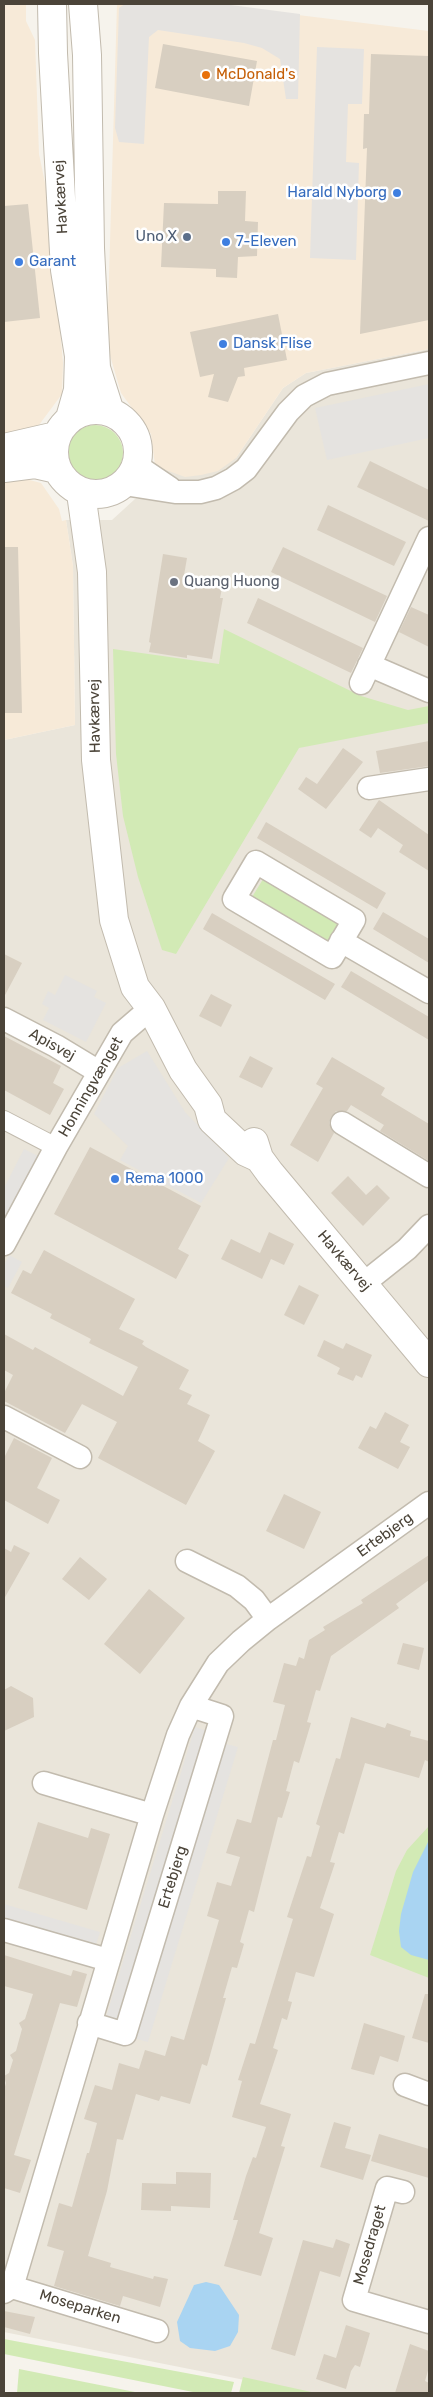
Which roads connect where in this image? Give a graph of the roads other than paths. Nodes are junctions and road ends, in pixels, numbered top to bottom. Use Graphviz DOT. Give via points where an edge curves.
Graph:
graph roads {
  1 [pos="52,4"];
  2 [pos="83,4"];
  3 [pos="429,363"];
  4 [pos="110,412"];
  5 [pos="63,427"];
  6 [pos="4,448"];
  7 [pos="4,468"];
  8 [pos="57,469"];
  9 [pos="111,484"];
  10 [pos="429,538"];
  11 [pos="429,690"];
  12 [pos="429,779"];
  13 [pos="369,788"];
  14 [pos="341,941"];
  15 [pos="429,992"];
  16 [pos="150,1008"];
  17 [pos="4,1019"];
  18 [pos="99,1072"];
  19 [pos="4,1120"];
  20 [pos="342,1124"];
  21 [pos="56,1147"];
  22 [pos="429,1176"];
  23 [pos="429,1226"];
  24 [pos="4,1244"];
  25 [pos="363,1284"];
  26 [pos="429,1363"];
  27 [pos="4,1417"];
  28 [pos="80,1457"];
  29 [pos="429,1503"];
  30 [pos="187,1561"];
  31 [pos="268,1619"];
  32 [pos="191,1706"];
  33 [pos="44,1783"];
  34 [pos="152,1815"];
  35 [pos="4,1930"];
  36 [pos="108,1960"];
  37 [pos="89,2023"];
  38 [pos="405,2086"];
  39 [pos="429,2094"];
  40 [pos="403,2192"];
  41 [pos="8,2290"];
  42 [pos="429,2322"];
  43 [pos="157,2331"];
  1 -- 5 [label="street, Havkærvej" via="65,270 78,356 78,390"];
  2 -- 4 [label="street, Havkærvej" via="96,368"];
  3 -- 9 [label="street" via="315,389 295,403 257,456 233,479 216,488 175,492"];
  4 -- 5 [label="street" via="90,410"];
  4 -- 9 [label="street" via="127,424 138,448"];
  5 -- 6 [label="street"];
  5 -- 8 [label="street" via="53,452"];
  7 -- 8 [label="street" via="35,464"];
  8 -- 9 [label="street" via="67,483"];
  9 -- 16 [label="street, Havkærvej" via="92,572 96,760 114,920 135,987"];
  10 -- 11 [label="street" via="365,674"];
  12 -- 13 [label="street"];
  14 -- 14 [label="street" via="332,957 234,899 256,862 354,920"];
  14 -- 15 [label="street"];
  16 -- 18 [label="street, Honningvænget" via="122,1033"];
  16 -- 25 [label="street, Havkærvej" via="183,1070 208,1105 212,1120 246,1152 259,1158"];
  17 -- 18 [label="street, Apisvej"];
  18 -- 21 [label="street, Honningvænget"];
  19 -- 21 [label="street, Honningvænget"];
  20 -- 22 [label="street"];
  21 -- 24 [label="street, Honningvænget"];
  23 -- 25 [label="street"];
  25 -- 26 [label="street, Havkærvej"];
  27 -- 28 [label="street"];
  29 -- 31 [label="street, Ertebjerg"];
  30 -- 31 [label="street" via="237,1586 254,1600"];
  31 -- 32 [label="street, Ertebjerg" via="218,1663"];
  32 -- 34 [label="street, Ertebjerg"];
  32 -- 37 [label="street, Ertebjerg" via="222,1716 125,2034"];
  33 -- 34 [label="street"];
  34 -- 36 [label="street, Ertebjerg"];
  35 -- 36 [label="street"];
  36 -- 37 [label="street, Ertebjerg"];
  37 -- 41 [label="street, Ertebjerg"];
  38 -- 39 [label="street"];
  40 -- 42 [label="street, Mosedraget" via="387,2188 354,2300"];
  41 -- 43 [label="street, Moseparken"];
}
